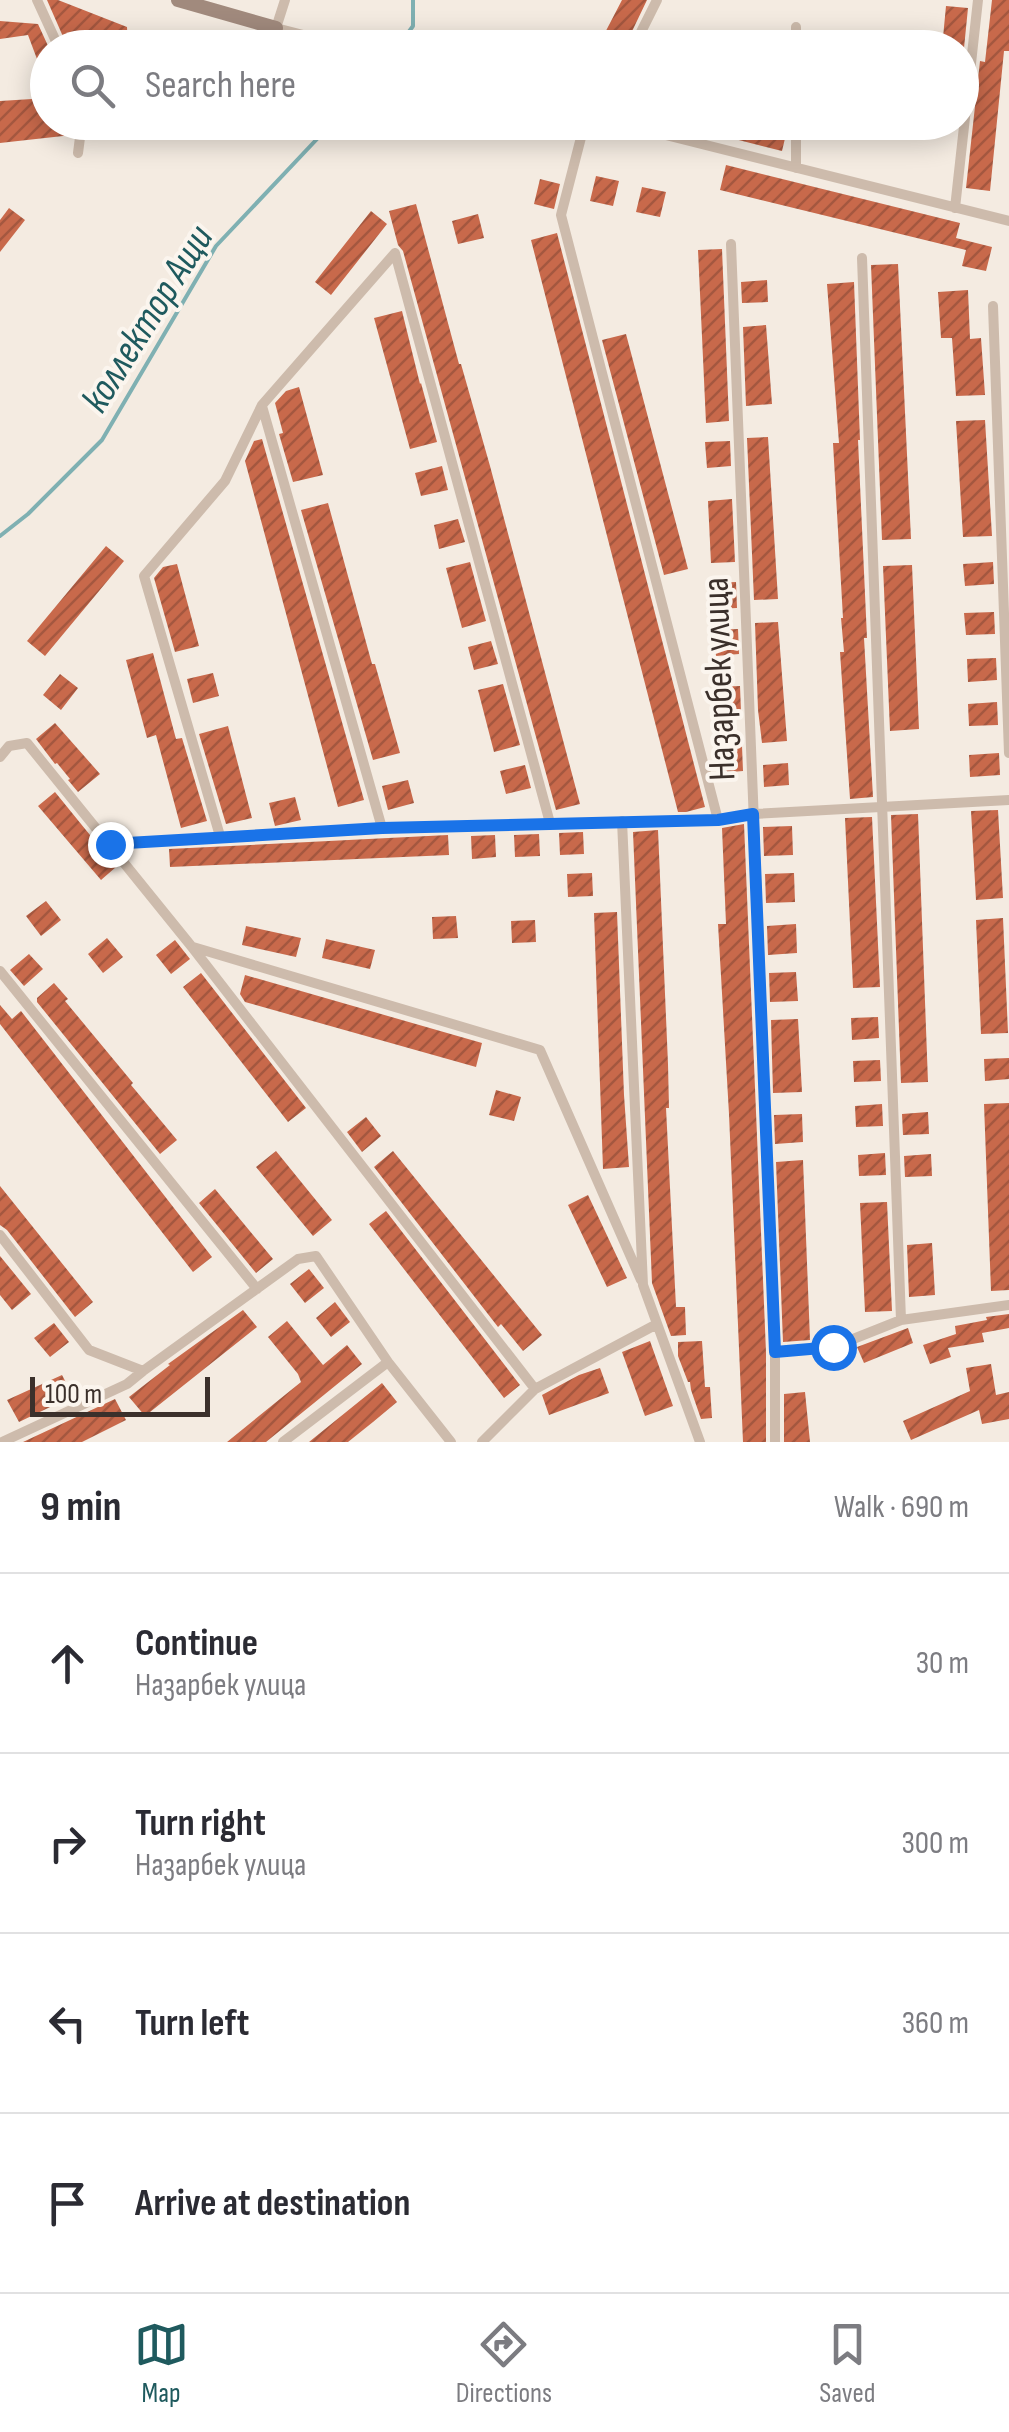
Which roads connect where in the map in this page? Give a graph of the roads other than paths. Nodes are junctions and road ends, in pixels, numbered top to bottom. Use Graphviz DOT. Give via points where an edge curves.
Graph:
graph roads {
  1 [pos="37,0"];
  2 [pos="178,0"];
  3 [pos="285,0"];
  4 [pos="657,0"];
  5 [pos="978,0"];
  6 [pos="276,28"];
  7 [pos="50,30"];
  8 [pos="284,30"];
  9 [pos="643,30"];
  10 [pos="975,30"];
  11 [pos="80,140"];
  12 [pos="580,140"];
  13 [pos="685,140"];
  14 [pos="796,140"];
  15 [pos="963,140"];
  16 [pos="78,153"];
  17 [pos="796,168"];
  18 [pos="955,208"];
  19 [pos="1009,221"];
  20 [pos="731,244"];
  21 [pos="862,258"];
  22 [pos="994,306"];
  23 [pos="262,404"];
  24 [pos="1009,752"];
  25 [pos="0,757"];
  26 [pos="1009,800"];
  27 [pos="883,806"];
  28 [pos="753,814"];
  29 [pos="718,820"];
  30 [pos="622,821"];
  31 [pos="550,823"];
  32 [pos="382,828"];
  33 [pos="220,836"];
  34 [pos="110,844"];
  35 [pos="192,947"];
  36 [pos="0,971"];
  37 [pos="0,1235"];
  38 [pos="643,1284"];
  39 [pos="257,1289"];
  40 [pos="1009,1305"];
  41 [pos="901,1320"];
  42 [pos="658,1324"];
  43 [pos="775,1352"];
  44 [pos="388,1362"];
  45 [pos="143,1371"];
  46 [pos="535,1388"];
  47 [pos="2,1442"];
  48 [pos="284,1442"];
  49 [pos="451,1442"];
  50 [pos="482,1442"];
  51 [pos="700,1442"];
  52 [pos="776,1442"];
  1 -- 7 [label="street"];
  2 -- 6 [label="street"];
  3 -- 6 [label="street"];
  4 -- 9 [label="street"];
  5 -- 10 [label="street"];
  6 -- 8 [label="street"];
  11 -- 16 [label="street"];
  12 -- 29 [label="street" via="561,216"];
  13 -- 17 [label="street"];
  14 -- 17 [label="street"];
  15 -- 18 [label="street"];
  17 -- 18 [label="street"];
  18 -- 19 [label="street"];
  20 -- 28 [label="street, Назарбек улица"];
  21 -- 27 [label="street"];
  22 -- 24 [label="street"];
  23 -- 31 [label="street" via="395,253"];
  23 -- 32 [label="street"];
  23 -- 33 [label="street" via="225,481 144,576"];
  25 -- 34 [label="street" via="9,746 27,743"];
  26 -- 27 [label="street"];
  27 -- 28 [label="street"];
  27 -- 41 [label="street"];
  28 -- 29 [label="street"];
  28 -- 43 [label="street, Назарбек улица"];
  29 -- 30 [label="street"];
  30 -- 31 [label="street"];
  30 -- 38 [label="street"];
  31 -- 32 [label="street"];
  32 -- 33 [label="street"];
  33 -- 34 [label="street"];
  34 -- 35 [label="street"];
  35 -- 38 [label="street" via="540,1050"];
  35 -- 46 [label="street"];
  36 -- 39 [label="street"];
  37 -- 45 [label="street" via="90,1350"];
  38 -- 42 [label="street"];
  39 -- 44 [label="street" via="298,1259 316,1256"];
  39 -- 45 [label="street"];
  40 -- 41 [label="street"];
  41 -- 43 [label="street" via="833,1347"];
  42 -- 46 [label="street"];
  42 -- 51 [label="street"];
  43 -- 52 [label="street, Назарбек улица"];
  44 -- 48 [label="street"];
  44 -- 49 [label="street"];
  45 -- 47 [label="street"];
  46 -- 50 [label="street"];
}
